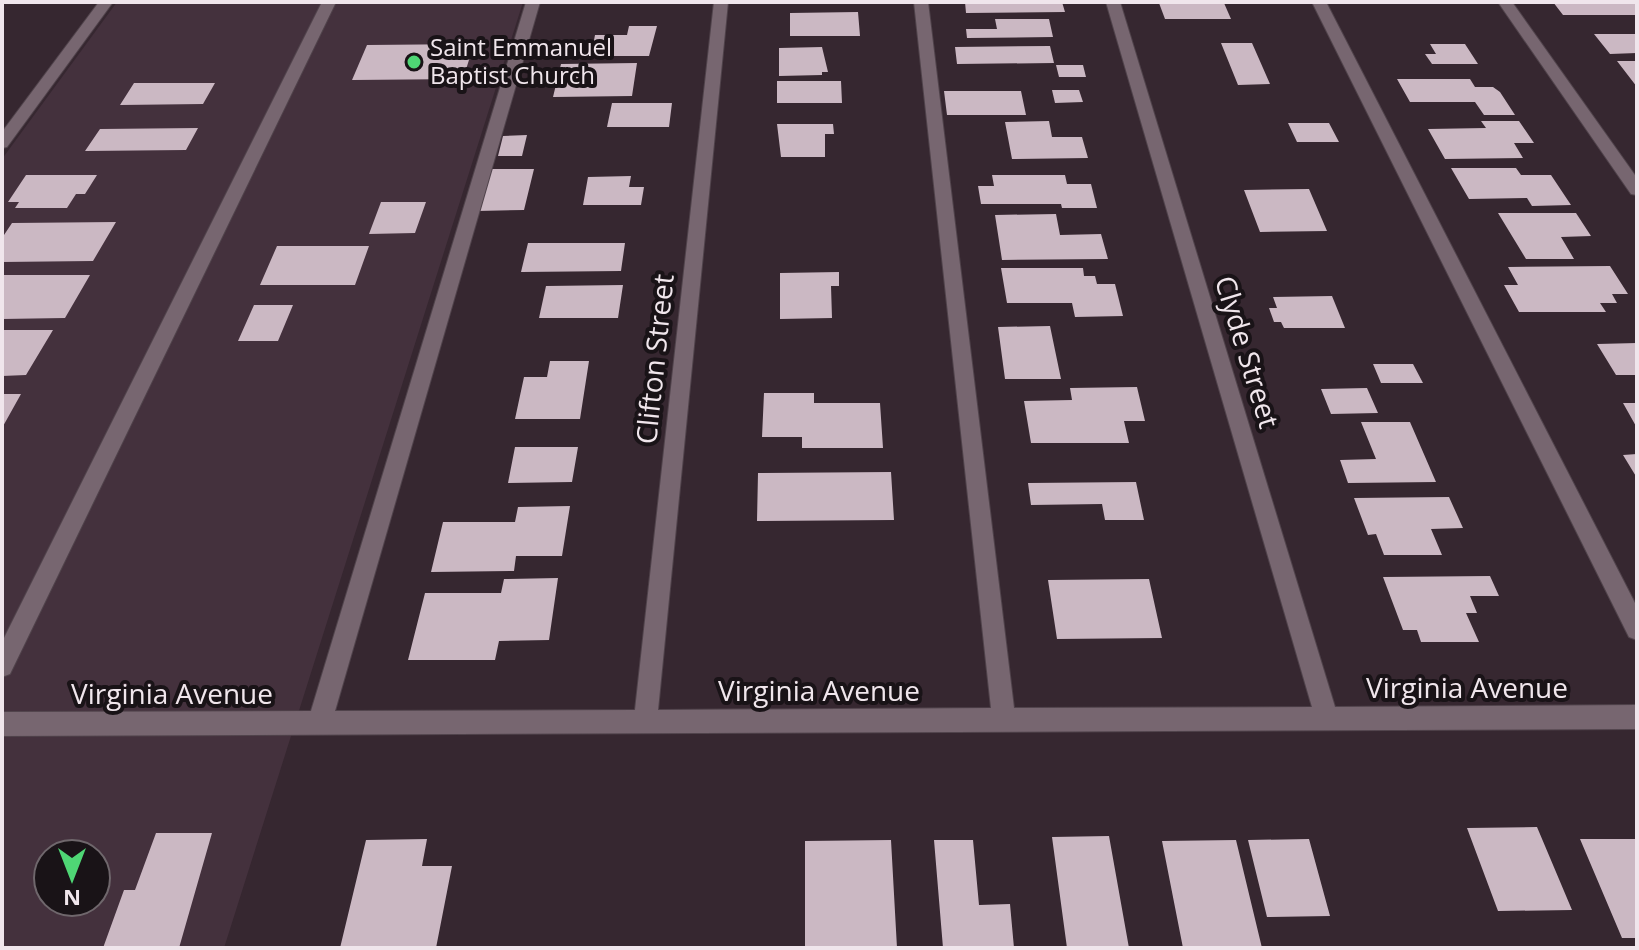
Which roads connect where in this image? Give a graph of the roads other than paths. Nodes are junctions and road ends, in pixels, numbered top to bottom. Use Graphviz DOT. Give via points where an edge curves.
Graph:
graph roads {
  1 [pos="106,2"];
  2 [pos="329,2"];
  3 [pos="533,2"];
  4 [pos="721,2"];
  5 [pos="921,2"];
  6 [pos="1113,2"];
  7 [pos="1319,2"];
  8 [pos="1505,2"];
  9 [pos="2,143"];
  10 [pos="1637,190"];
  11 [pos="1637,630"];
  12 [pos="2,666"];
  13 [pos="1637,717"];
  14 [pos="1327,719"];
  15 [pos="1004,720"];
  16 [pos="645,723"];
  17 [pos="2,724"];
  18 [pos="319,724"];
  1 -- 9 [label="street"];
  2 -- 12 [label="street"];
  3 -- 18 [label="street"];
  4 -- 16 [label="street, Clifton Street"];
  5 -- 15 [label="street"];
  6 -- 14 [label="street, Clyde Street"];
  7 -- 11 [label="street"];
  8 -- 10 [label="street"];
  13 -- 14 [label="street, Virginia Avenue"];
  14 -- 15 [label="street, Virginia Avenue"];
  15 -- 16 [label="street, Virginia Avenue"];
  16 -- 18 [label="street, Virginia Avenue"];
  17 -- 18 [label="street, Virginia Avenue"];
}
